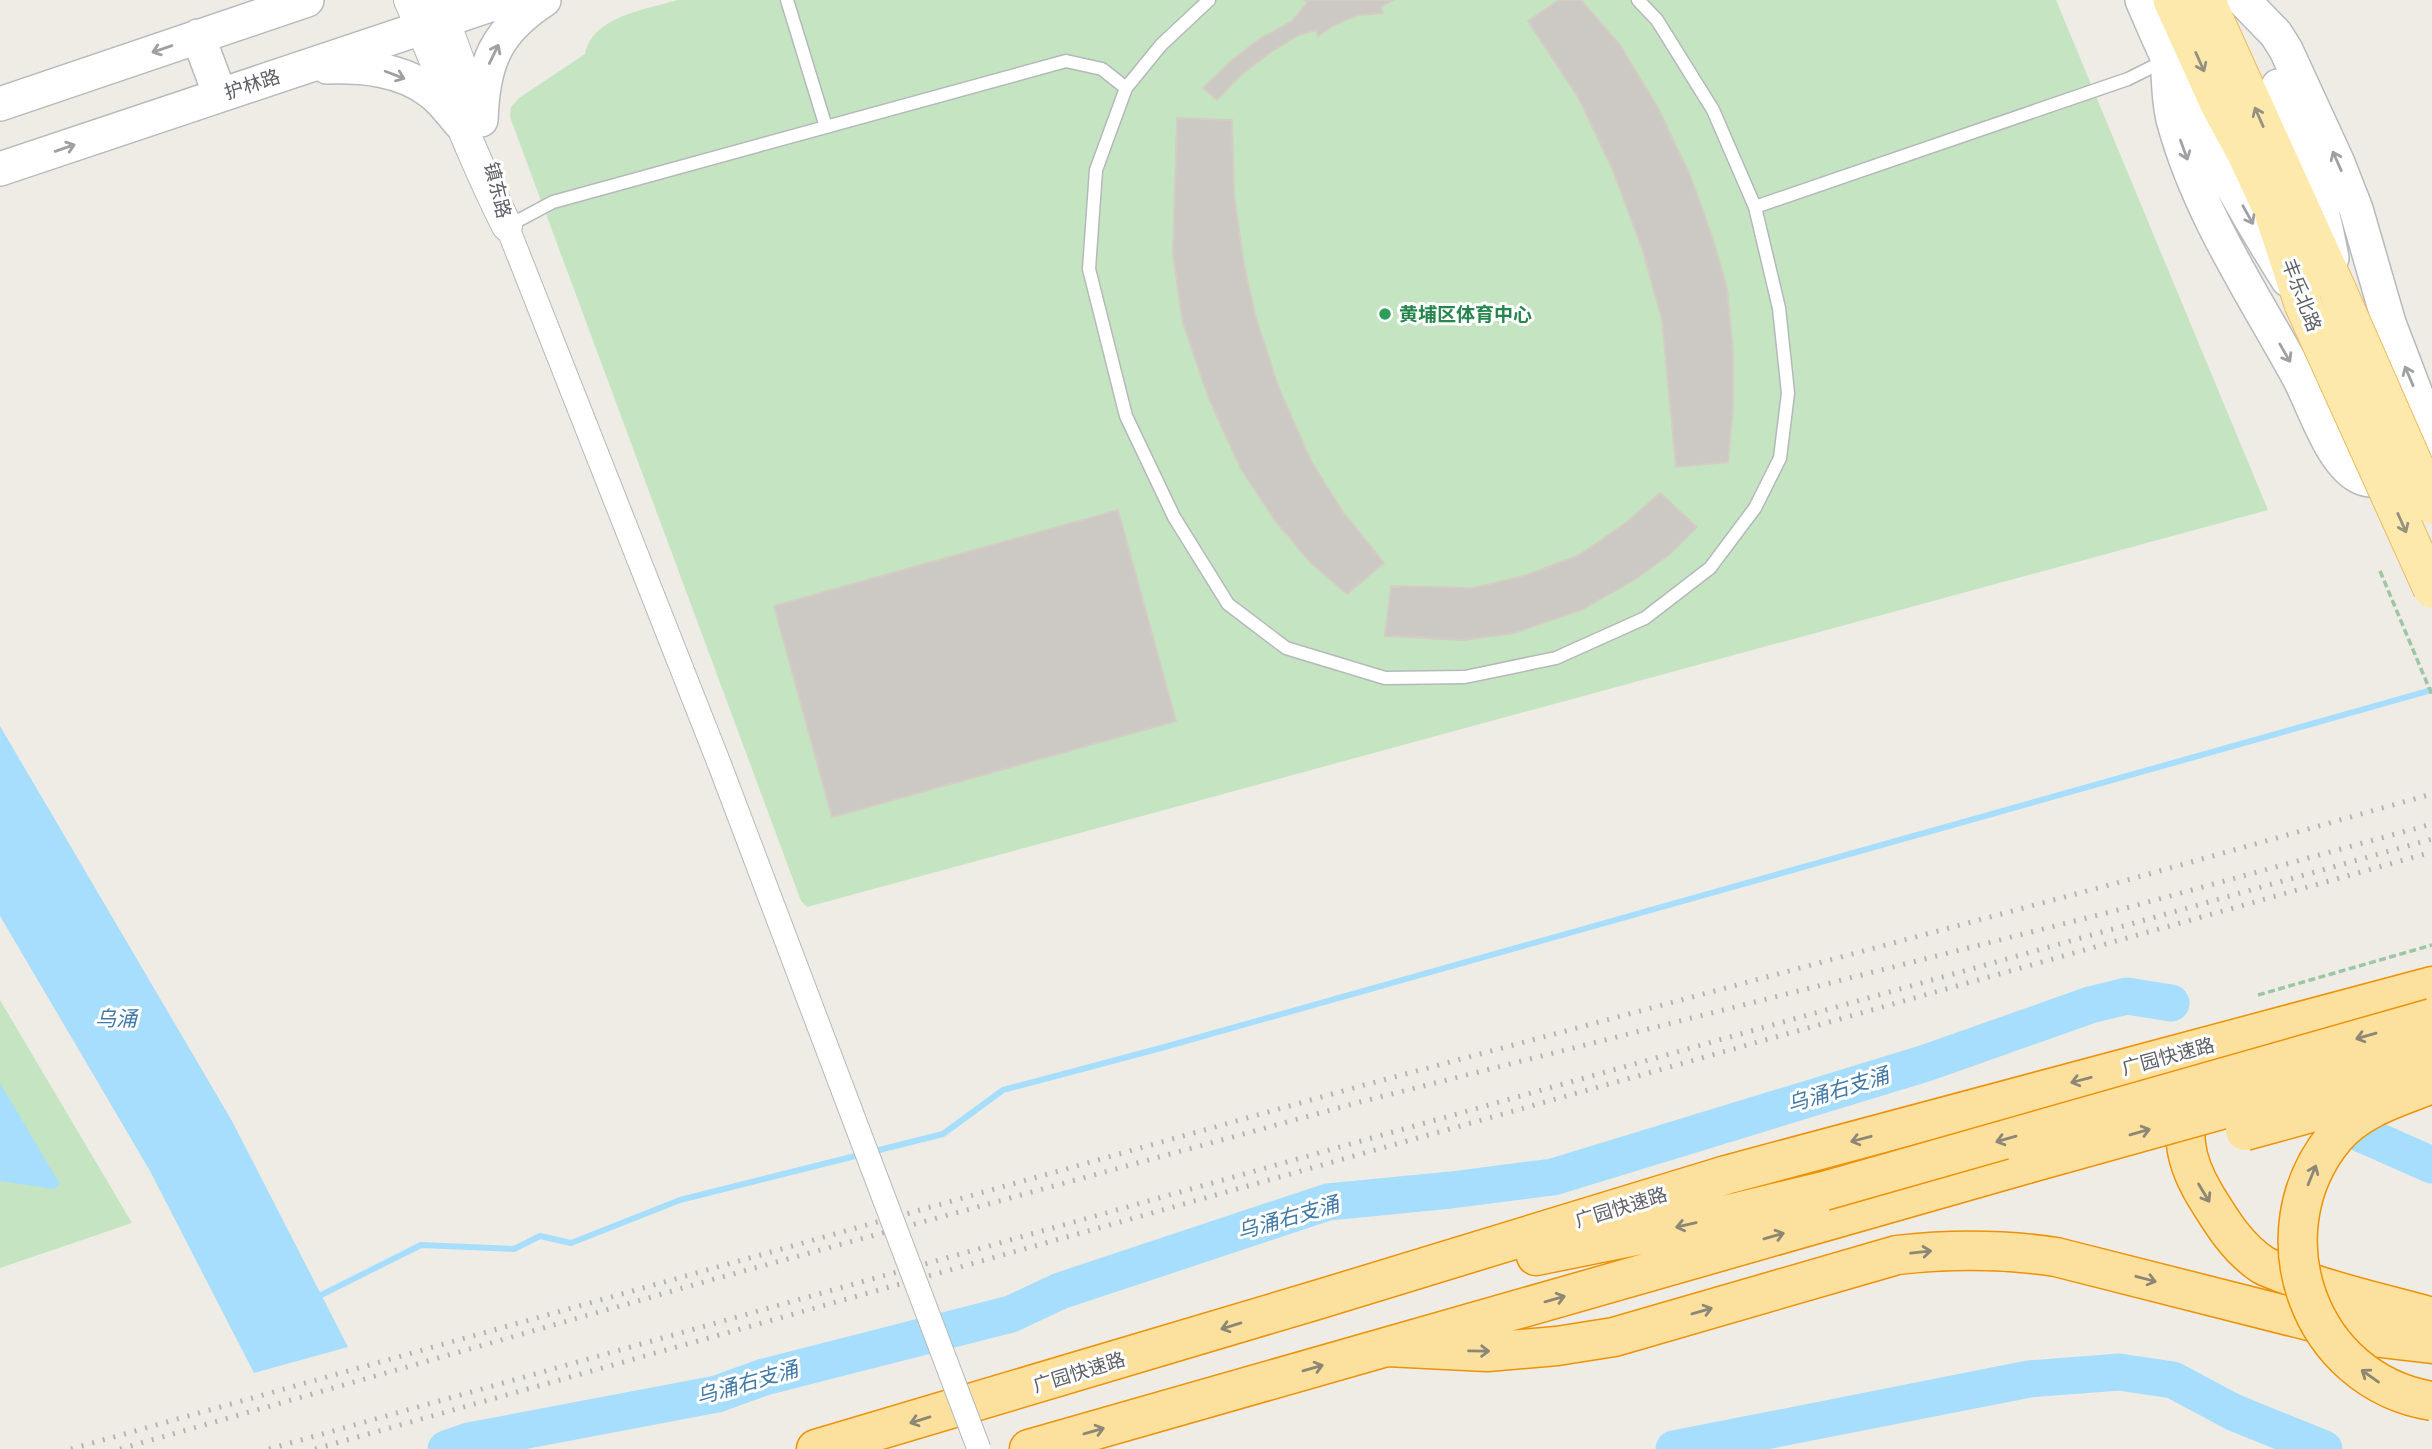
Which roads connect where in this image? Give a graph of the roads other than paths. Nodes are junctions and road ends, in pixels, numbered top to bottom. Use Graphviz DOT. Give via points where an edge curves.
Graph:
graph roads {
  1 [pos="307,0"];
  2 [pos="505,0"];
  3 [pos="544,0"];
  4 [pos="786,0"];
  5 [pos="1209,0"];
  6 [pos="1638,0"];
  7 [pos="2142,0"];
  8 [pos="2172,0"];
  9 [pos="2206,0"];
  10 [pos="2240,0"];
  11 [pos="279,6"];
  12 [pos="428,12"];
  13 [pos="198,36"];
  14 [pos="2167,59"];
  15 [pos="303,67"];
  16 [pos="1126,88"];
  17 [pos="220,95"];
  18 [pos="0,104"];
  19 [pos="471,122"];
  20 [pos="826,127"];
  21 [pos="0,169"];
  22 [pos="1755,207"];
  23 [pos="507,226"];
  24 [pos="2338,291"];
  25 [pos="2303,304"];
  26 [pos="2432,505"];
  27 [pos="2432,589"];
  28 [pos="2432,986"];
  29 [pos="2432,1018"];
  30 [pos="2288,1024"];
  31 [pos="2432,1051"];
  32 [pos="2432,1082"];
  33 [pos="2034,1175"];
  34 [pos="1320,1299"];
  35 [pos="2432,1317"];
  36 [pos="2432,1344"];
  37 [pos="1387,1347"];
  38 [pos="2432,1401"];
  39 [pos="816,1449"];
  40 [pos="979,1449"];
  41 [pos="1029,1449"];
  1 -- 11 [label="main road"];
  2 -- 12 [label="main road, 护林路"];
  19 -- 3 [label="main road, one-way" via="499,43 520,15"];
  4 -- 20 [label="lane"];
  5 -- 16 [label="lane" via="1161,45"];
  6 -- 22 [label="lane" via="1657,20 1713,110"];
  7 -- 14 [label="main road"];
  8 -- 25 [label="main road, 丰乐北路, one-way" via="2273,212"];
  24 -- 9 [label="main road, 丰乐北路, one-way"];
  14 -- 10 [label="main road, one-way" via="2173,121 2238,273 2342,463 2363,479 2377,481 2393,475 2425,450 2429,438 2423,409 2389,323 2338,163 2286,50"];
  10 -- 24 [label="main road" via="2306,153"];
  11 -- 13 [label="main road"];
  12 -- 15 [label="main road, 护林路"];
  12 -- 19 [label="street, 镇东路"];
  13 -- 17 [label="main road"];
  13 -- 18 [label="main road, one-way"];
  14 -- 22 [label="lane" via="2128,79"];
  14 -- 25 [label="main road, one-way" via="2242,204"];
  15 -- 17 [label="main road, 护林路"];
  15 -- 19 [label="main road, one-way" via="360,66 385,71 431,92"];
  16 -- 20 [label="lane" via="1102,69 1066,61"];
  16 -- 22 [label="lane" via="1096,170 1089,269 1126,416 1174,517 1228,604 1286,648 1385,678 1465,677 1556,658 1645,618 1710,568 1755,508 1780,458 1788,393 1779,308"];
  21 -- 17 [label="main road, 护林路, one-way"];
  19 -- 23 [label="street, 镇东路"];
  20 -- 23 [label="lane" via="553,202"];
  23 -- 40 [label="street, bridge" via="719,763"];
  24 -- 26 [label="main road, 丰乐北路, bridge"];
  25 -- 27 [label="main road, 丰乐北路, one-way, bridge"];
  28 -- 30 [label="highway, 广园快速路"];
  29 -- 34 [label="highway, one-way, bridge" via="1824,1191 1655,1232"];
  30 -- 34 [label="highway, 广园快速路, one-way" via="1726,1175"];
  30 -- 35 [label="highway, one-way, bridge" via="2216,1067 2196,1089 2185,1126 2186,1151 2197,1182 2236,1241 2264,1265 2310,1284"];
  33 -- 31 [label="highway, one-way, bridge"];
  32 -- 33 [label="highway, bridge"];
  38 -- 32 [label="highway, one-way, bridge" via="2389,1389 2349,1360 2315,1317 2303,1289 2298,1253 2305,1191 2316,1164 2337,1135 2373,1107"];
  37 -- 33 [label="highway, one-way" via="1918,1194"];
  34 -- 39 [label="highway, 广园快速路, one-way"];
  37 -- 36 [label="highway, one-way" via="1487,1352 1614,1337 1897,1255 1937,1250 2019,1251 2056,1257 2372,1337"];
  41 -- 37 [label="highway, one-way"];
}
